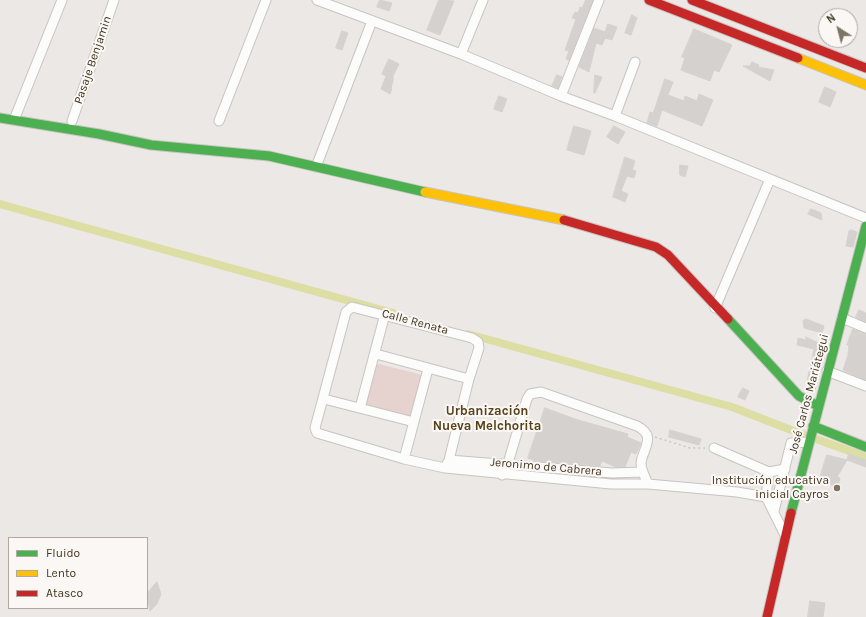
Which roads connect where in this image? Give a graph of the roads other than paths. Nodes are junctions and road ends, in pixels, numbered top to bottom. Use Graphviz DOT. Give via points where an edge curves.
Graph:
graph roads {
  1 [pos="62,0"];
  2 [pos="114,0"];
  3 [pos="266,0"];
  4 [pos="317,0"];
  5 [pos="483,0"];
  6 [pos="599,0"];
  7 [pos="649,0"];
  8 [pos="692,0"];
  9 [pos="372,21"];
  10 [pos="461,54"];
  11 [pos="635,62"];
  12 [pos="866,68"];
  13 [pos="866,85"];
  14 [pos="561,96"];
  15 [pos="615,116"];
  16 [pos="0,118"];
  17 [pos="14,120"];
  18 [pos="72,120"];
  19 [pos="219,120"];
  20 [pos="316,167"];
  21 [pos="770,179"];
  22 [pos="866,218"];
  23 [pos="866,226"];
  24 [pos="857,261"];
  25 [pos="866,264"];
  26 [pos="715,308"];
  27 [pos="385,314"];
  28 [pos="842,318"];
  29 [pos="866,328"];
  30 [pos="376,354"];
  31 [pos="428,369"];
  32 [pos="827,371"];
  33 [pos="469,378"];
  34 [pos="866,386"];
  35 [pos="324,399"];
  36 [pos="818,406"];
  37 [pos="360,408"];
  38 [pos="414,422"];
  39 [pos="813,426"];
  40 [pos="809,442"];
  41 [pos="866,446"];
  42 [pos="714,448"];
  43 [pos="404,458"];
  44 [pos="447,464"];
  45 [pos="508,464"];
  46 [pos="785,469"];
  47 [pos="642,472"];
  48 [pos="770,472"];
  49 [pos="502,475"];
  50 [pos="648,484"];
  51 [pos="766,497"];
  52 [pos="774,511"];
  53 [pos="785,535"];
  54 [pos="767,617"];
  1 -- 17 [label="street"];
  2 -- 18 [label="street, Pasaje Benjamin"];
  3 -- 19 [label="street"];
  4 -- 9 [label="street"];
  5 -- 10 [label="street"];
  6 -- 14 [label="street"];
  7 -- 13 [label="street"];
  8 -- 12 [label="street"];
  9 -- 10 [label="street"];
  9 -- 20 [label="street"];
  10 -- 14 [label="street"];
  11 -- 15 [label="street"];
  14 -- 15 [label="street"];
  15 -- 21 [label="street"];
  16 -- 17 [label="street"];
  17 -- 20 [label="street" via="151,145 269,156"];
  20 -- 26 [label="street" via="567,221 656,247 668,255"];
  21 -- 22 [label="street"];
  21 -- 26 [label="street"];
  23 -- 24 [label="street, José Carlos Mariátegui"];
  24 -- 25 [label="street"];
  24 -- 28 [label="street, José Carlos Mariátegui"];
  26 -- 36 [label="street" via="799,396"];
  27 -- 30 [label="street"];
  27 -- 33 [label="street, Calle Renata" via="472,338 478,342 479,348"];
  27 -- 35 [label="street, Calle Renata" via="356,307 346,312"];
  28 -- 29 [label="street"];
  28 -- 32 [label="street, José Carlos Mariátegui"];
  30 -- 31 [label="street"];
  30 -- 37 [label="street"];
  31 -- 33 [label="street"];
  31 -- 38 [label="street"];
  32 -- 34 [label="street"];
  32 -- 36 [label="street, José Carlos Mariátegui"];
  33 -- 44 [label="street"];
  35 -- 37 [label="street"];
  35 -- 43 [label="street" via="315,428 317,433"];
  36 -- 39 [label="street, José Carlos Mariátegui"];
  37 -- 38 [label="street"];
  38 -- 43 [label="street"];
  39 -- 40 [label="street, José Carlos Mariátegui"];
  39 -- 41 [label="street"];
  40 -- 46 [label="street" via="791,443"];
  40 -- 53 [label="street, José Carlos Mariátegui"];
  42 -- 48 [label="street"];
  43 -- 44 [label="street"];
  44 -- 45 [label="street, Jeronimo de Cabrera"];
  44 -- 49 [label="street"];
  45 -- 47 [label="street, Jeronimo de Cabrera"];
  45 -- 47 [label="street" via="527,398 530,394 541,392 645,431 648,434 641,463"];
  45 -- 49 [label="street"];
  46 -- 48 [label="street"];
  46 -- 52 [label="street"];
  47 -- 50 [label="street"];
  48 -- 51 [label="street"];
  49 -- 50 [label="street" via="611,484"];
  50 -- 51 [label="street"];
  51 -- 52 [label="street"];
  52 -- 53 [label="street"];
  53 -- 54 [label="street, José Carlos Mariátegui"];
}
